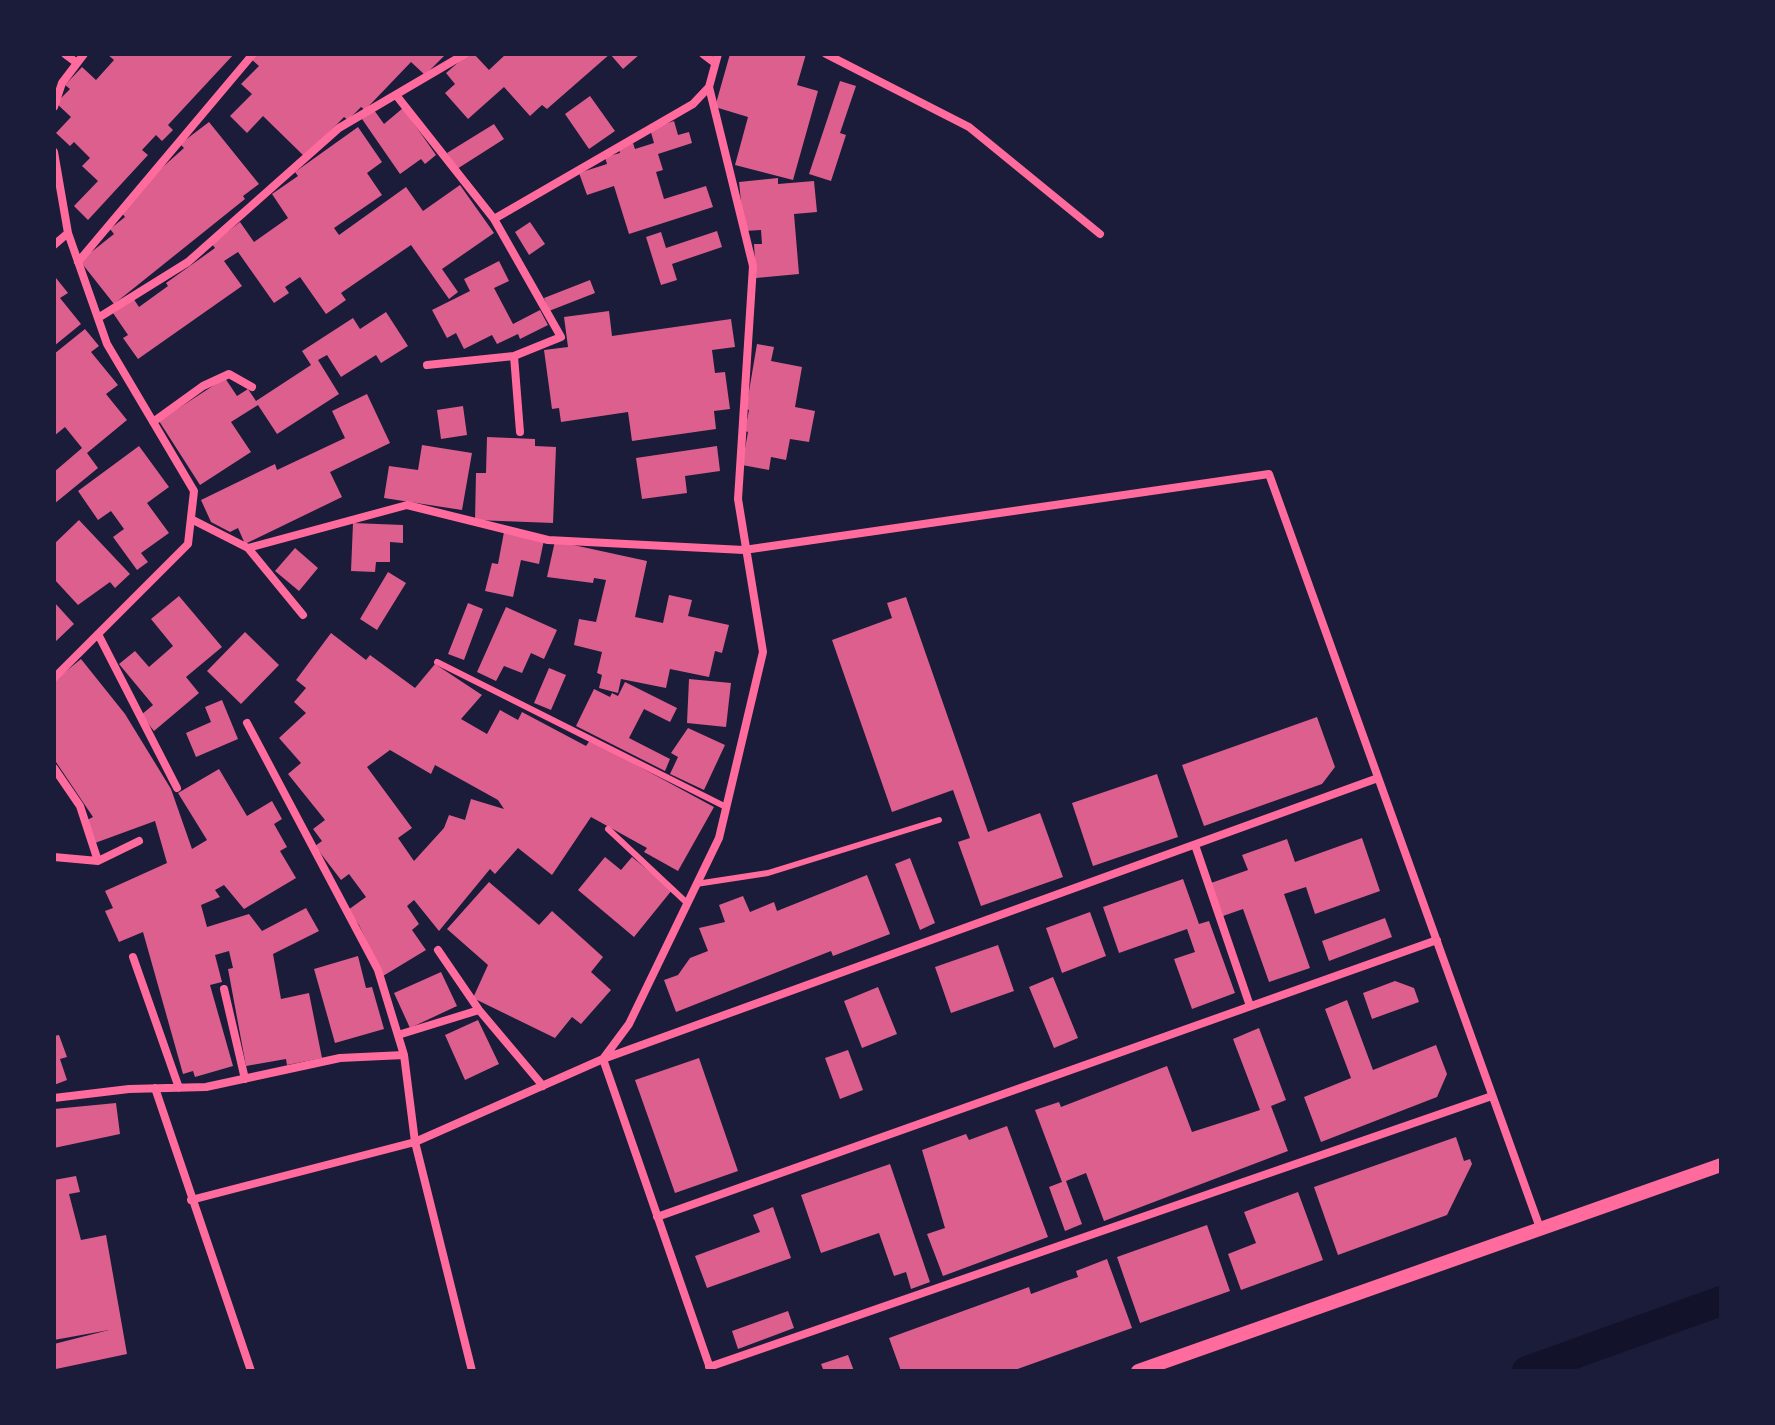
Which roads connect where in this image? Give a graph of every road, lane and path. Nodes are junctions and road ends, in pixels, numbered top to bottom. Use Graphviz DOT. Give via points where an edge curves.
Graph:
graph roads {
  1 [pos="65,54"];
  2 [pos="84,54"];
  3 [pos="253,54"];
  4 [pos="465,54"];
  5 [pos="703,54"];
  6 [pos="826,54"];
  7 [pos="716,59"];
  8 [pos="77,63"];
  9 [pos="709,87"];
  10 [pos="396,95"];
  11 [pos="54,107"];
  12 [pos="54,152"];
  13 [pos="494,219"];
  14 [pos="68,233"];
  15 [pos="1100,234"];
  16 [pos="54,245"];
  17 [pos="78,262"];
  18 [pos="98,318"];
  19 [pos="514,356"];
  20 [pos="427,365"];
  21 [pos="252,387"];
  22 [pos="153,422"];
  23 [pos="520,432"];
  24 [pos="191,519"];
  25 [pos="248,548"];
  26 [pos="744,550"];
  27 [pos="303,615"];
  28 [pos="98,634"];
  29 [pos="437,662"];
  30 [pos="55,675"];
  31 [pos="247,723"];
  32 [pos="54,768"];
  33 [pos="1378,778"];
  34 [pos="177,788"];
  35 [pos="726,807"];
  36 [pos="939,820"];
  37 [pos="608,829"];
  38 [pos="139,841"];
  39 [pos="1195,845"];
  40 [pos="54,857"];
  41 [pos="98,861"];
  42 [pos="696,884"];
  43 [pos="687,903"];
  44 [pos="1437,940"];
  45 [pos="438,950"];
  46 [pos="133,957"];
  47 [pos="224,989"];
  48 [pos="1250,1006"];
  49 [pos="479,1010"];
  50 [pos="398,1035"];
  51 [pos="404,1055"];
  52 [pos="603,1059"];
  53 [pos="245,1079"];
  54 [pos="543,1086"];
  55 [pos="155,1088"];
  56 [pos="179,1088"];
  57 [pos="1492,1096"];
  58 [pos="54,1098"];
  59 [pos="415,1142"];
  60 [pos="1721,1165"];
  61 [pos="191,1200"];
  62 [pos="657,1217"];
  63 [pos="1540,1228"];
  64 [pos="710,1369"];
  65 [pos="251,1371"];
  66 [pos="472,1371"];
  67 [pos="1138,1371"];
  1 -- 8 [label="street"];
  2 -- 8 [label="street"];
  3 -- 17 [label="street"];
  4 -- 10 [label="street"];
  5 -- 7 [label="street"];
  6 -- 15 [label="street" via="969,127"];
  7 -- 9 [label="street"];
  8 -- 11 [label="street" via="62,83"];
  9 -- 13 [label="street" via="693,104"];
  9 -- 26 [label="street" via="753,266 738,499"];
  10 -- 13 [label="street"];
  10 -- 18 [label="street" via="339,128 188,262"];
  12 -- 14 [label="street"];
  13 -- 19 [label="street" via="561,337"];
  14 -- 16 [label="street"];
  14 -- 17 [label="street"];
  17 -- 18 [label="street"];
  18 -- 22 [label="street" via="107,344"];
  19 -- 20 [label="street"];
  19 -- 23 [label="street"];
  21 -- 22 [label="street" via="229,374"];
  22 -- 24 [label="street" via="194,491"];
  24 -- 25 [label="street"];
  24 -- 28 [label="street" via="188,544"];
  25 -- 26 [label="street" via="407,505 548,540"];
  25 -- 27 [label="street"];
  26 -- 33 [label="street" via="1269,474"];
  26 -- 35 [label="street" via="763,652"];
  28 -- 30 [label="street"];
  28 -- 34 [label="street"];
  29 -- 35 [label="lane"];
  31 -- 50 [label="street" via="378,970"];
  32 -- 41 [label="street" via="80,806"];
  33 -- 39 [label="street"];
  33 -- 44 [label="street"];
  35 -- 42 [label="street" via="719,838"];
  36 -- 42 [label="lane" via="768,873"];
  37 -- 43 [label="lane"];
  38 -- 41 [label="street"];
  39 -- 48 [label="street"];
  39 -- 52 [label="street"];
  40 -- 41 [label="street"];
  42 -- 43 [label="street"];
  43 -- 52 [label="street" via="629,1024"];
  44 -- 48 [label="street"];
  44 -- 57 [label="street"];
  45 -- 49 [label="street"];
  46 -- 56 [label="street"];
  47 -- 53 [label="street"];
  48 -- 62 [label="street"];
  49 -- 50 [label="street"];
  49 -- 54 [label="street"];
  50 -- 51 [label="street"];
  51 -- 53 [label="street" via="340,1058"];
  51 -- 59 [label="street"];
  52 -- 54 [label="street"];
  52 -- 62 [label="street"];
  53 -- 56 [label="street"];
  54 -- 59 [label="street"];
  55 -- 56 [label="street"];
  55 -- 58 [label="street"];
  55 -- 61 [label="street"];
  57 -- 63 [label="street"];
  57 -- 64 [label="street"];
  59 -- 61 [label="street"];
  59 -- 66 [label="street"];
  60 -- 63 [label="street"];
  61 -- 65 [label="street"];
  62 -- 64 [label="street"];
  63 -- 67 [label="street"];
}
